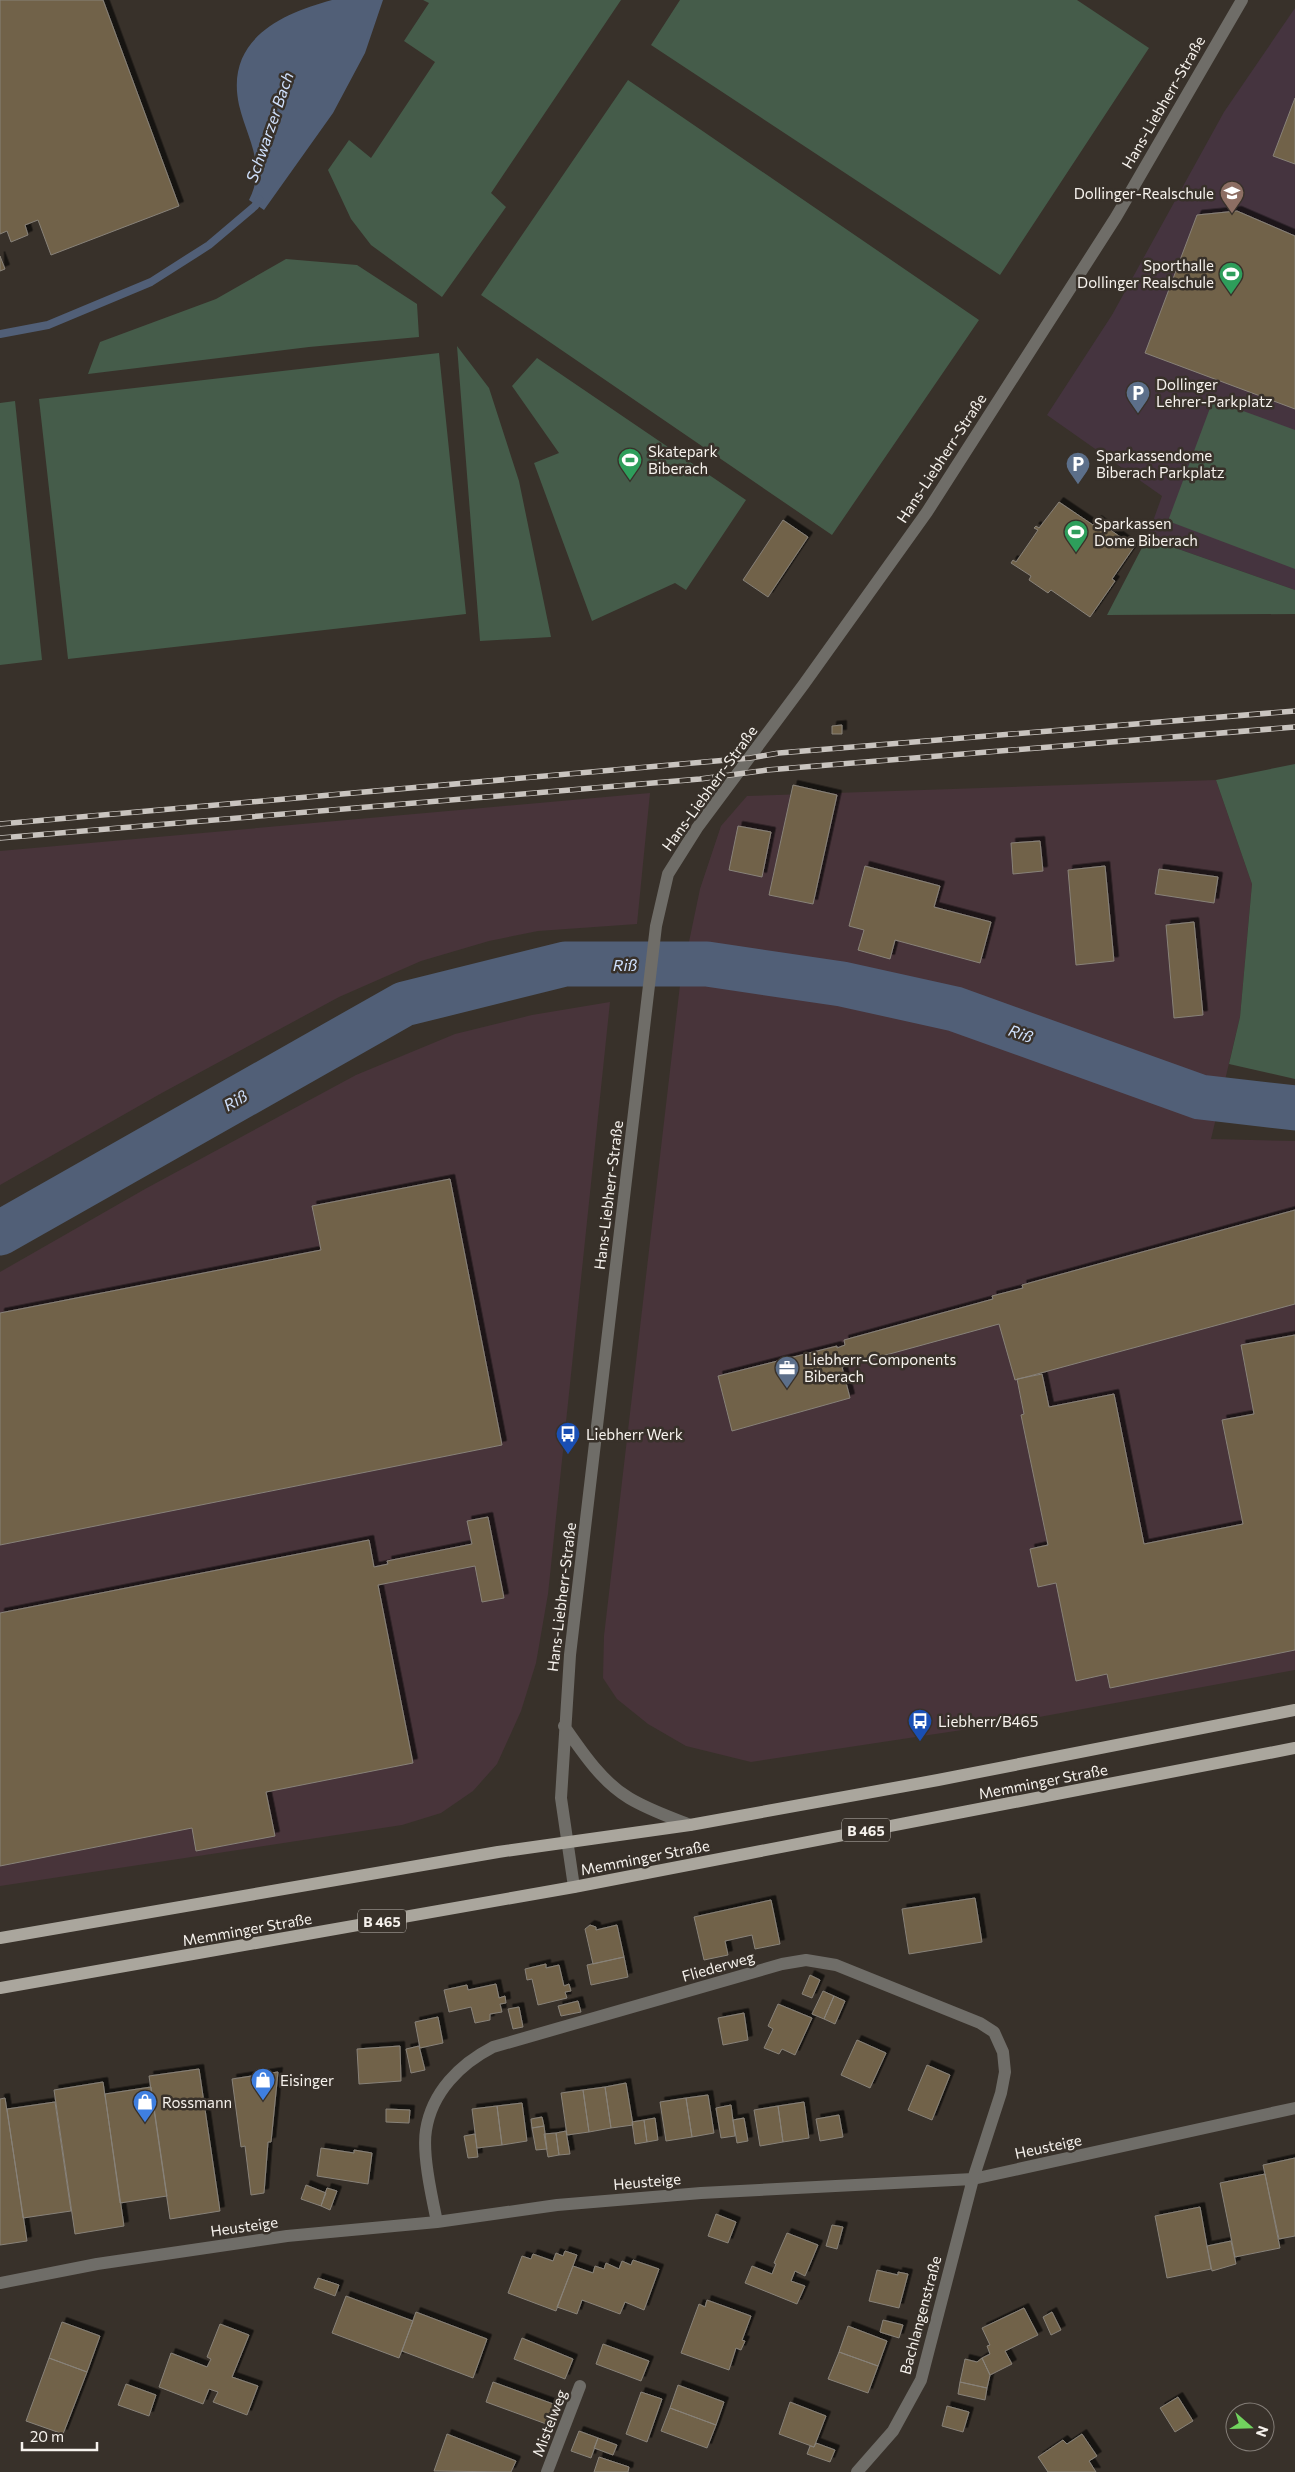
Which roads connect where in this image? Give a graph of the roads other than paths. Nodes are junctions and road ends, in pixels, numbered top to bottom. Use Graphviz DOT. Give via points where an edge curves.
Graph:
graph roads {
  1 [pos="1242,0"];
  2 [pos="1295,1710"];
  3 [pos="564,1726"];
  4 [pos="1295,1748"];
  5 [pos="690,1825"];
  6 [pos="567,1842"];
  7 [pos="574,1887"];
  8 [pos="0,1938"];
  9 [pos="0,1988"];
  10 [pos="1295,2108"];
  11 [pos="974,2179"];
  12 [pos="437,2222"];
  13 [pos="0,2283"];
  14 [pos="580,2386"];
  15 [pos="547,2472"];
  16 [pos="857,2472"];
  1 -- 3 [label="street, Hans-Liebherr-Straße" via="1116,217 927,512 697,828 668,874 656,926"];
  2 -- 5 [label="main road, Memminger Straße / B 465"];
  3 -- 5 [label="street" via="599,1772 628,1798"];
  3 -- 6 [label="street, Hans-Liebherr-Straße" via="561,1798"];
  4 -- 7 [label="main road, Memminger Straße / B 465"];
  5 -- 6 [label="main road, Memminger Straße / B 465"];
  6 -- 7 [label="street, Hans-Liebherr-Straße"];
  6 -- 8 [label="main road, Memminger Straße / B 465"];
  7 -- 9 [label="main road, Memminger Straße / B 465"];
  10 -- 11 [label="street, Heusteige"];
  11 -- 12 [label="street, Heusteige" via="701,2193 557,2205"];
  11 -- 12 [label="street, Fliederweg" via="1005,2072 1003,2052 994,2032 980,2023 836,1966 806,1960 514,2040 474,2057 456,2072 439,2094 426,2131 429,2180"];
  11 -- 16 [label="street, Bachlangenstraße" via="921,2380 893,2431"];
  12 -- 13 [label="street, Heusteige" via="287,2236 97,2264"];
  14 -- 15 [label="street, Mistelweg"];
}
